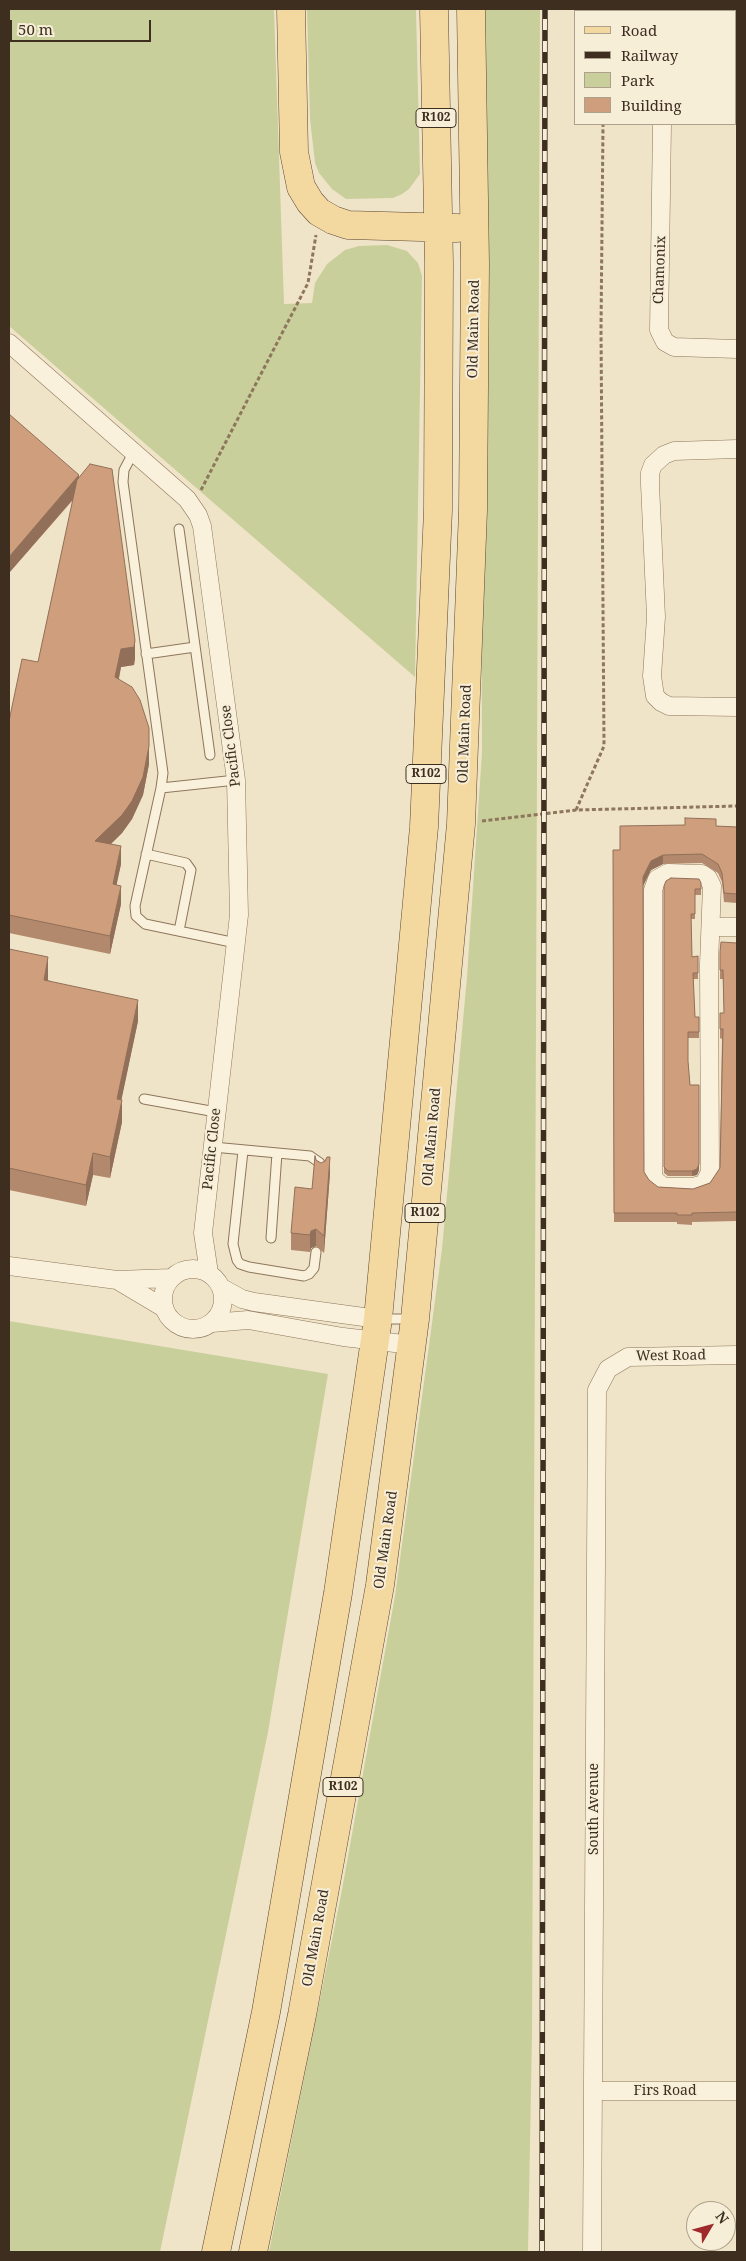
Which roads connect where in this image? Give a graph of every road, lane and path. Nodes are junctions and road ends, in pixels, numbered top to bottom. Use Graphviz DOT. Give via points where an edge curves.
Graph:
graph roads {
  1 [pos="291,9"];
  2 [pos="434,9"];
  3 [pos="471,9"];
  4 [pos="603,125"];
  5 [pos="662,125"];
  6 [pos="319,212"];
  7 [pos="439,228"];
  8 [pos="474,229"];
  9 [pos="9,343"];
  10 [pos="737,349"];
  11 [pos="737,449"];
  12 [pos="133,453"];
  13 [pos="193,506"];
  14 [pos="178,529"];
  15 [pos="195,647"];
  16 [pos="146,654"];
  17 [pos="737,707"];
  18 [pos="210,755"];
  19 [pos="236,780"];
  20 [pos="161,788"];
  21 [pos="737,806"];
  22 [pos="576,810"];
  23 [pos="462,824"];
  24 [pos="146,854"];
  25 [pos="711,927"];
  26 [pos="737,927"];
  27 [pos="179,932"];
  28 [pos="236,943"];
  29 [pos="144,1099"];
  30 [pos="216,1112"];
  31 [pos="213,1147"];
  32 [pos="243,1150"];
  33 [pos="278,1153"];
  34 [pos="321,1173"];
  35 [pos="203,1233"];
  36 [pos="271,1238"];
  37 [pos="316,1252"];
  38 [pos="9,1266"];
  39 [pos="210,1273"];
  40 [pos="177,1274"];
  41 [pos="117,1280"];
  42 [pos="222,1288"];
  43 [pos="164,1308"];
  44 [pos="212,1323"];
  45 [pos="377,1330"];
  46 [pos="414,1332"];
  47 [pos="737,1355"];
  48 [pos="608,1369"];
  49 [pos="593,2091"];
  50 [pos="737,2091"];
  51 [pos="216,2252"];
  52 [pos="253,2252"];
  53 [pos="592,2252"];
  1 -- 6 [label="main road" via="297,175 301,187"];
  2 -- 7 [label="main road, R102"];
  3 -- 8 [label="main road, Old Main Road / R102"];
  4 -- 22 [label="path" via="604,746"];
  5 -- 10 [label="street, Chamonix" via="659,330 665,342 674,347"];
  6 -- 7 [label="main road" via="348,225"];
  6 -- 13 [label="path" via="308,283"];
  7 -- 8 [label="main road"];
  7 -- 45 [label="main road, R102" via="438,510 424,826"];
  8 -- 23 [label="main road, Old Main Road / R102" via="473,510"];
  9 -- 12 [label="street, Pacific Close"];
  11 -- 17 [label="street" via="674,451 664,455 653,465 650,484 656,617 652,676 655,696 669,706"];
  12 -- 13 [label="street, Pacific Close"];
  12 -- 16 [label="lane" via="124,470 123,482"];
  13 -- 19 [label="street, Pacific Close" via="204,536"];
  14 -- 15 [label="lane"];
  15 -- 16 [label="lane"];
  15 -- 18 [label="lane"];
  16 -- 20 [label="lane" via="163,773"];
  19 -- 20 [label="lane"];
  19 -- 28 [label="street, Pacific Close" via="239,915"];
  20 -- 24 [label="lane"];
  21 -- 22 [label="path"];
  22 -- 23 [label="path"];
  23 -- 46 [label="main road, Old Main Road / R102"];
  24 -- 27 [label="lane" via="135,906 136,916 145,924"];
  24 -- 27 [label="lane" via="186,863 191,870"];
  25 -- 25 [label="street" via="710,1172 706,1182 700,1186 664,1187 656,1181 652,1169 653,890 657,879 668,874 699,873 706,876 712,886"];
  25 -- 26 [label="street"];
  27 -- 28 [label="lane"];
  28 -- 30 [label="street, Pacific Close"];
  29 -- 30 [label="lane"];
  30 -- 31 [label="street, Pacific Close"];
  31 -- 32 [label="lane"];
  31 -- 35 [label="street, Pacific Close"];
  32 -- 33 [label="lane"];
  32 -- 37 [label="lane" via="233,1244 237,1260 249,1267 304,1276 314,1268"];
  33 -- 34 [label="lane" via="314,1157 320,1163"];
  33 -- 36 [label="lane"];
  35 -- 39 [label="street"];
  35 -- 40 [label="street"];
  38 -- 41 [label="street"];
  39 -- 40 [label="street" via="196,1269"];
  39 -- 42 [label="street"];
  40 -- 41 [label="street"];
  40 -- 43 [label="street" via="164,1292"];
  41 -- 43 [label="street"];
  42 -- 44 [label="street" via="223,1305 220,1315"];
  42 -- 45 [label="street" via="242,1299"];
  43 -- 44 [label="street" via="173,1322 187,1329 203,1328"];
  44 -- 45 [label="street" via="248,1320 343,1337"];
  45 -- 46 [label="street"];
  45 -- 46 [label="lane"];
  45 -- 51 [label="main road, R102" via="338,1593 267,2003"];
  46 -- 52 [label="main road, Old Main Road / R102" via="380,1585 304,2005"];
  47 -- 48 [label="street, West Road" via="628,1357"];
  48 -- 49 [label="street, South Avenue" via="597,1390 596,1420"];
  49 -- 50 [label="street, Firs Road"];
  49 -- 53 [label="street, South Avenue"];
}
